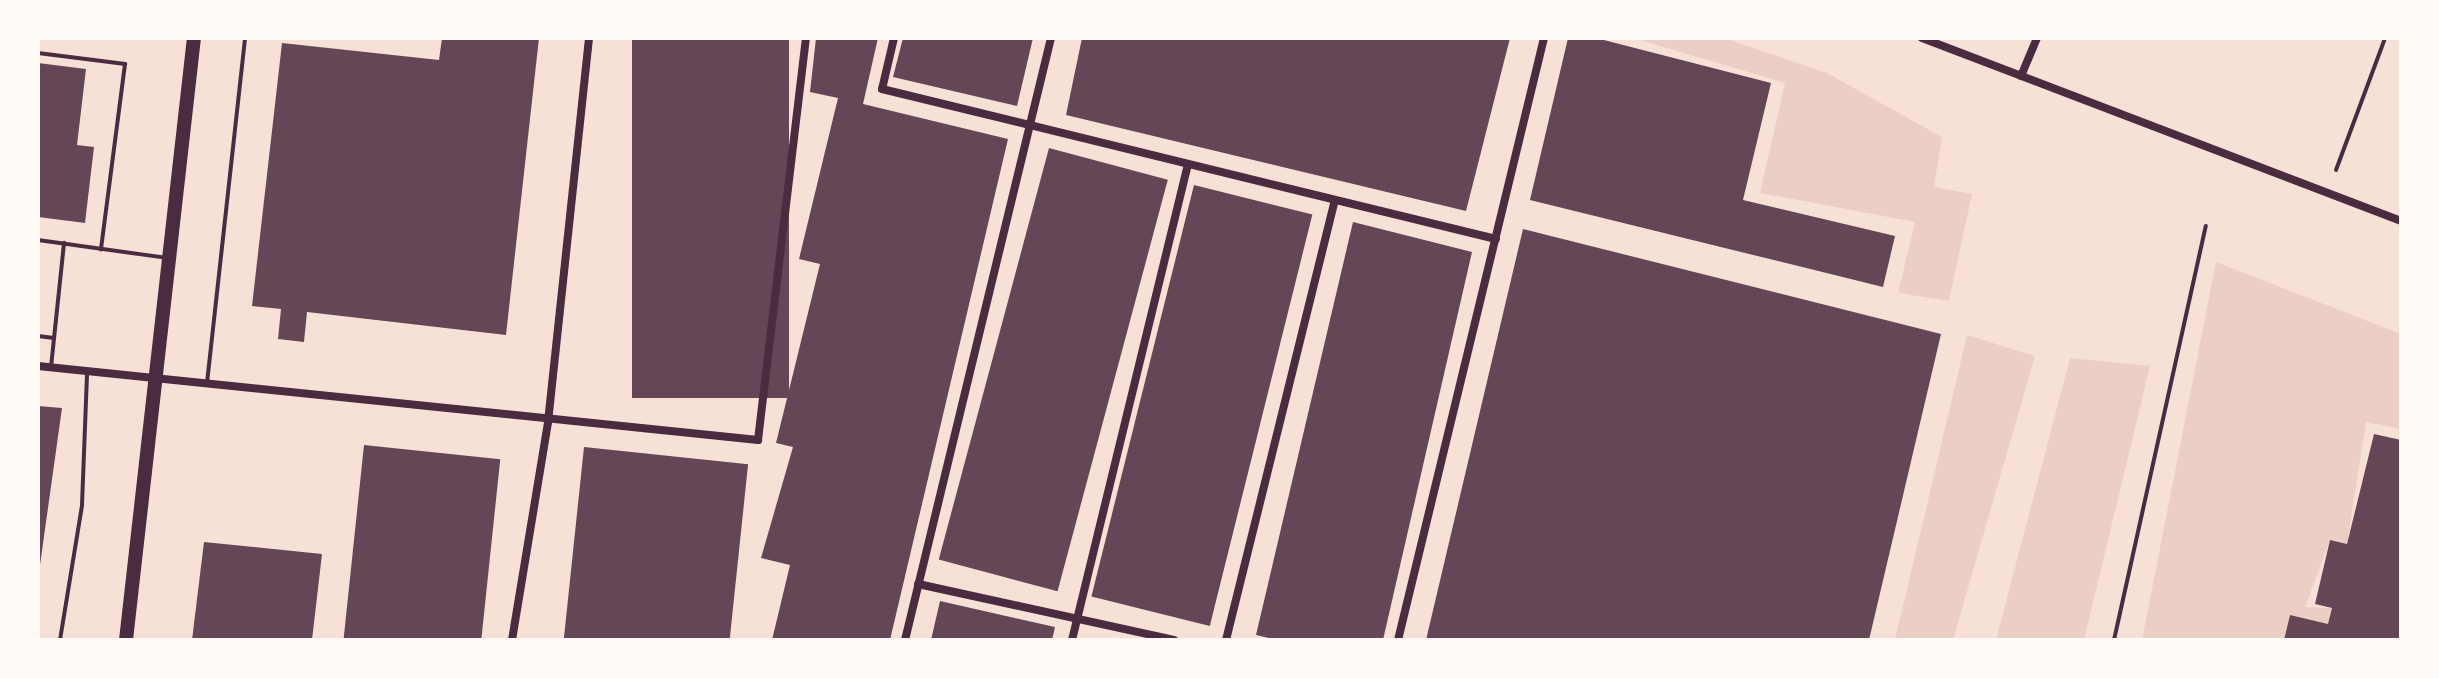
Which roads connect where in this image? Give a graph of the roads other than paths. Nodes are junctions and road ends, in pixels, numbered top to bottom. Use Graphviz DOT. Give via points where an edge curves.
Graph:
graph roads {
  1 [pos="194,38"];
  2 [pos="245,38"];
  3 [pos="589,38"];
  4 [pos="806,38"];
  5 [pos="894,38"];
  6 [pos="1051,38"];
  7 [pos="1544,38"];
  8 [pos="1922,38"];
  9 [pos="2037,38"];
  10 [pos="2385,38"];
  11 [pos="38,53"];
  12 [pos="2021,76"];
  13 [pos="1027,125"];
  14 [pos="1188,165"];
  15 [pos="2336,170"];
  16 [pos="1335,200"];
  17 [pos="2401,221"];
  18 [pos="2206,226"];
  19 [pos="1496,239"];
  20 [pos="38,240"];
  21 [pos="64,243"];
  22 [pos="101,249"];
  23 [pos="169,258"];
  24 [pos="38,336"];
  25 [pos="54,338"];
  26 [pos="38,366"];
  27 [pos="51,367"];
  28 [pos="87,371"];
  29 [pos="155,379"];
  30 [pos="207,383"];
  31 [pos="548,422"];
  32 [pos="918,584"];
  33 [pos="1077,619"];
  34 [pos="60,640"];
  35 [pos="126,640"];
  36 [pos="512,640"];
  37 [pos="905,640"];
  38 [pos="1072,640"];
  39 [pos="1174,640"];
  40 [pos="1226,640"];
  41 [pos="1398,640"];
  42 [pos="2114,640"];
  1 -- 23 [label="main road"];
  2 -- 30 [label="lane"];
  3 -- 31 [label="street"];
  4 -- 31 [label="street" via="758,440"];
  5 -- 13 [label="street" via="882,89"];
  6 -- 13 [label="street"];
  7 -- 19 [label="street"];
  8 -- 12 [label="street"];
  9 -- 12 [label="street"];
  10 -- 15 [label="lane"];
  11 -- 22 [label="lane" via="125,64"];
  12 -- 17 [label="street"];
  13 -- 14 [label="street"];
  13 -- 32 [label="street"];
  14 -- 16 [label="street"];
  14 -- 33 [label="street"];
  16 -- 19 [label="street"];
  16 -- 40 [label="street"];
  18 -- 42 [label="lane"];
  19 -- 41 [label="street"];
  20 -- 21 [label="lane"];
  21 -- 22 [label="lane"];
  21 -- 25 [label="lane"];
  22 -- 23 [label="lane"];
  23 -- 29 [label="main road"];
  24 -- 25 [label="lane"];
  25 -- 27 [label="lane"];
  26 -- 27 [label="street"];
  27 -- 28 [label="street"];
  28 -- 29 [label="street"];
  28 -- 34 [label="lane" via="82,505"];
  29 -- 30 [label="street"];
  29 -- 35 [label="main road"];
  30 -- 31 [label="street"];
  31 -- 36 [label="street"];
  32 -- 33 [label="street"];
  32 -- 37 [label="street"];
  33 -- 38 [label="street"];
  33 -- 39 [label="street"];
}
